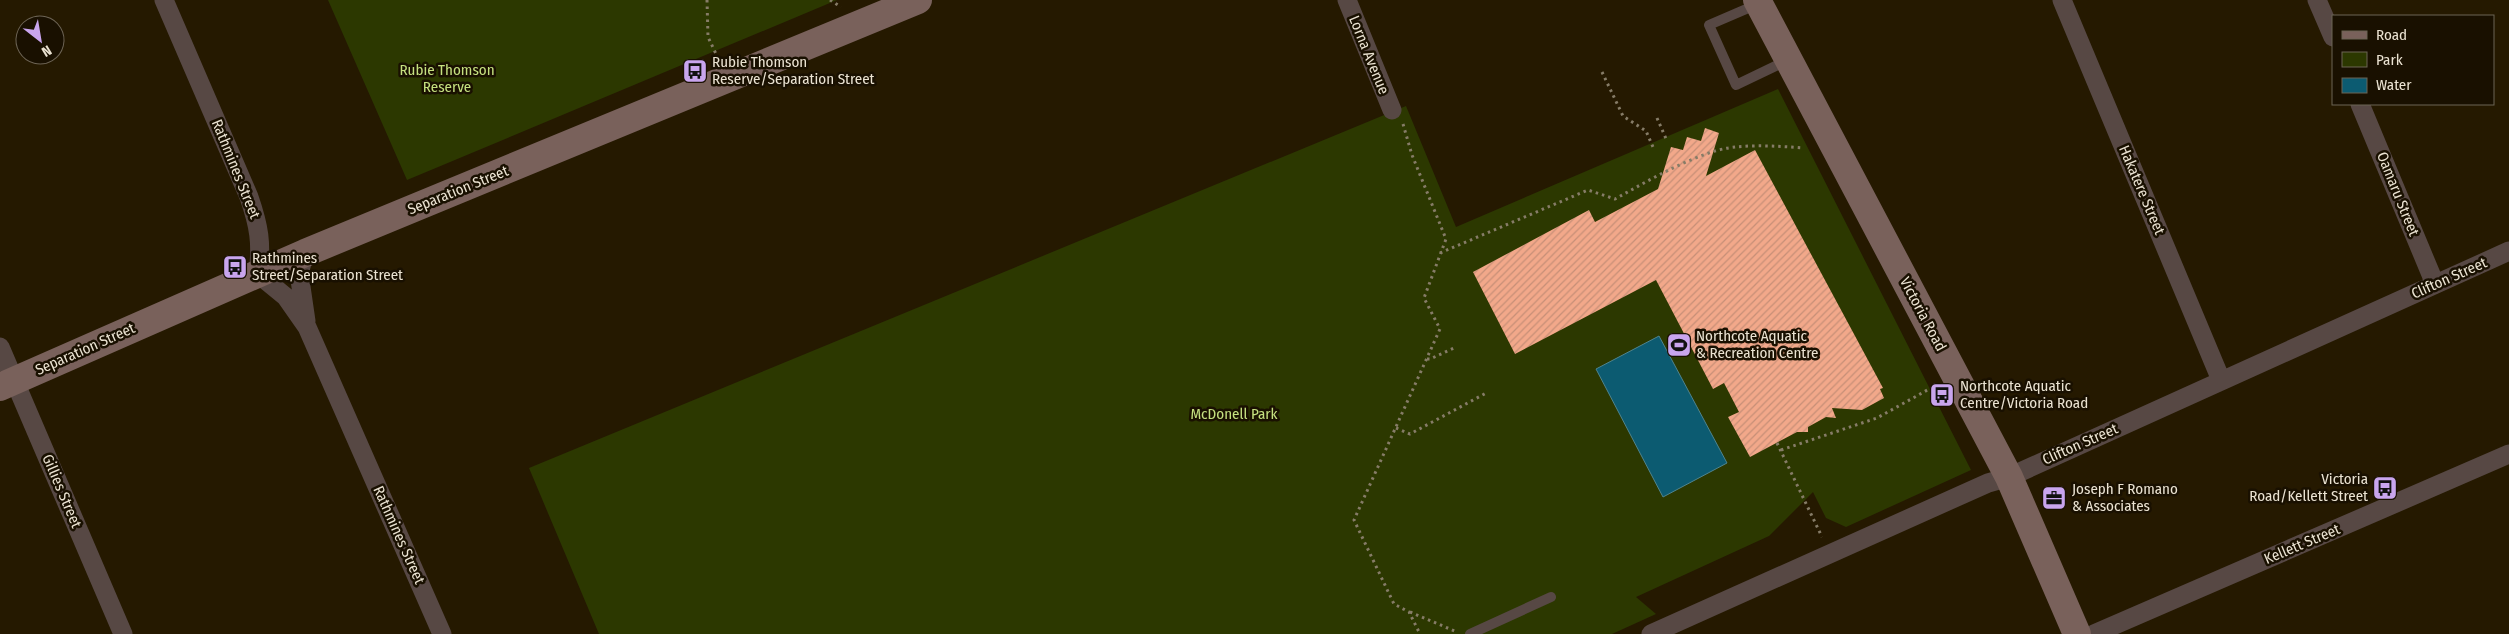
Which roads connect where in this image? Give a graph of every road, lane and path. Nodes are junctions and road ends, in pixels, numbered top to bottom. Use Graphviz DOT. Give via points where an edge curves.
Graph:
graph roads {
  1 [pos="164,0"];
  2 [pos="707,0"];
  3 [pos="830,0"];
  4 [pos="918,0"];
  5 [pos="1347,0"];
  6 [pos="2062,0"];
  7 [pos="2317,0"];
  8 [pos="1758,2"];
  9 [pos="844,9"];
  10 [pos="2332,35"];
  11 [pos="718,58"];
  12 [pos="1788,60"];
  13 [pos="1602,72"];
  14 [pos="2360,105"];
  15 [pos="1392,110"];
  16 [pos="1657,118"];
  17 [pos="1667,141"];
  18 [pos="1653,147"];
  19 [pos="1804,148"];
  20 [pos="2509,251"];
  21 [pos="305,253"];
  22 [pos="1440,253"];
  23 [pos="258,274"];
  24 [pos="2435,284"];
  25 [pos="307,327"];
  26 [pos="0,347"];
  27 [pos="1454,348"];
  28 [pos="1427,359"];
  29 [pos="2221,380"];
  30 [pos="7,384"];
  31 [pos="1931,388"];
  32 [pos="1488,392"];
  33 [pos="1396,428"];
  34 [pos="1777,443"];
  35 [pos="1780,450"];
  36 [pos="2509,454"];
  37 [pos="2009,477"];
  38 [pos="1829,554"];
  39 [pos="1551,597"];
  40 [pos="1409,612"];
  41 [pos="123,634"];
  42 [pos="442,634"];
  43 [pos="1420,634"];
  44 [pos="1460,634"];
  45 [pos="1470,634"];
  46 [pos="1650,634"];
  47 [pos="2077,634"];
  48 [pos="2094,634"];
  1 -- 23 [label="street, Rathmines Street" via="260,229"];
  2 -- 11 [label="path" via="708,38"];
  3 -- 9 [label="path"];
  4 -- 21 [label="street, Separation Street"];
  5 -- 15 [label="street, Lorna Avenue"];
  6 -- 29 [label="street, Hakatere Street"];
  7 -- 10 [label="street"];
  8 -- 12 [label="street, Victoria Road"];
  8 -- 12 [label="lane" via="1709,25 1736,85"];
  12 -- 37 [label="street, Victoria Road"];
  13 -- 18 [label="path" via="1623,116 1646,131"];
  14 -- 24 [label="street, Oamaru Street"];
  15 -- 22 [label="path" via="1405,129 1412,155 1446,239"];
  16 -- 17 [label="path"];
  19 -- 22 [label="path" via="1770,145 1713,151 1662,173 1615,199 1588,190"];
  20 -- 24 [label="street, Clifton Street"];
  21 -- 23 [label="street, Separation Street"];
  21 -- 25 [label="street, Rathmines Street" via="299,283"];
  22 -- 28 [label="path" via="1424,298 1440,330"];
  23 -- 25 [label="street, Rathmines Street" via="286,297"];
  23 -- 30 [label="street, Separation Street"];
  24 -- 29 [label="street, Clifton Street"];
  25 -- 42 [label="street, Rathmines Street"];
  26 -- 30 [label="street, Gillies Street"];
  27 -- 28 [label="path"];
  28 -- 33 [label="path"];
  29 -- 37 [label="street, Clifton Street"];
  30 -- 41 [label="street, Gillies Street"];
  31 -- 35 [label="path" via="1877,418"];
  32 -- 33 [label="path" via="1410,434"];
  33 -- 40 [label="path" via="1354,520 1394,604"];
  34 -- 35 [label="path"];
  35 -- 38 [label="path"];
  36 -- 48 [label="street, Kellett Street"];
  37 -- 38 [label="street, Clifton Street" via="1988,482"];
  37 -- 47 [label="street, Victoria Road"];
  38 -- 46 [label="street, Clifton Street"];
  39 -- 45 [label="lane"];
  40 -- 43 [label="path"];
  40 -- 44 [label="path"];
}
